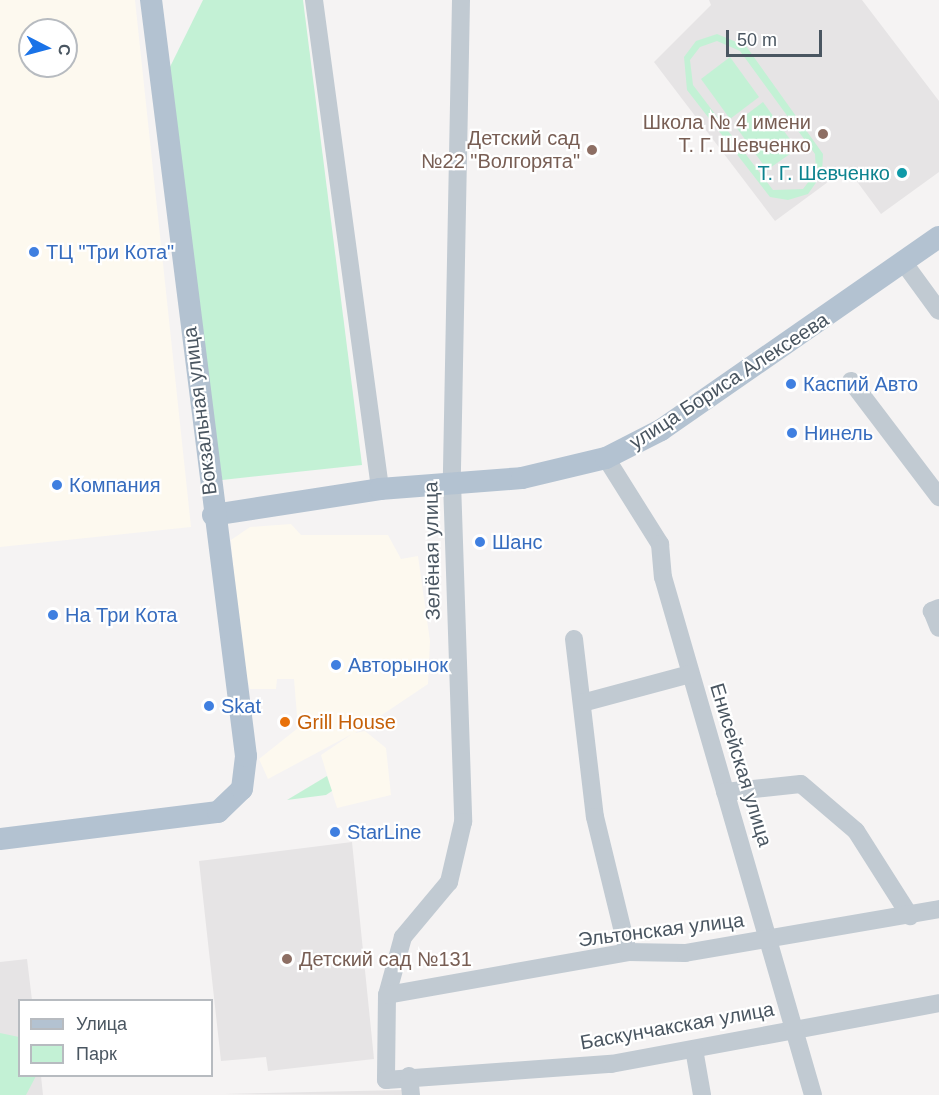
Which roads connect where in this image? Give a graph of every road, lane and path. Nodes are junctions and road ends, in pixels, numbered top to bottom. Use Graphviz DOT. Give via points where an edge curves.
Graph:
graph roads {
  1 [pos="151,0"];
  2 [pos="314,0"];
  3 [pos="461,0"];
  4 [pos="939,237"];
  5 [pos="904,263"];
  6 [pos="939,311"];
  7 [pos="851,381"];
  8 [pos="606,458"];
  9 [pos="452,482"];
  10 [pos="380,489"];
  11 [pos="939,497"];
  12 [pos="213,515"];
  13 [pos="574,639"];
  14 [pos="690,674"];
  15 [pos="582,703"];
  16 [pos="725,792"];
  17 [pos="0,839"];
  18 [pos="939,909"];
  19 [pos="910,916"];
  20 [pos="769,939"];
  21 [pos="628,952"];
  22 [pos="387,995"];
  23 [pos="939,1003"];
  24 [pos="795,1028"];
  25 [pos="694,1049"];
  26 [pos="409,1076"];
  27 [pos="386,1080"];
  28 [pos="411,1095"];
  29 [pos="702,1095"];
  30 [pos="813,1095"];
  1 -- 12 [label="main road, Вокзальная улица"];
  2 -- 10 [label="street"];
  3 -- 9 [label="street, Зелёная улица"];
  4 -- 5 [label="main road, улица Бориса Алексеева"];
  5 -- 6 [label="street"];
  5 -- 8 [label="main road, улица Бориса Алексеева" via="661,430"];
  7 -- 11 [label="street"];
  8 -- 9 [label="main road, улица Бориса Алексеева" via="522,478"];
  8 -- 14 [label="street, Енисейская улица" via="660,544 663,577"];
  9 -- 10 [label="main road, улица Бориса Алексеева"];
  9 -- 22 [label="street, Зелёная улица" via="463,822 449,882 404,937"];
  10 -- 12 [label="main road, улица Бориса Алексеева"];
  12 -- 17 [label="main road, Вокзальная улица" via="246,756 242,789 218,812"];
  13 -- 15 [label="street"];
  14 -- 15 [label="street"];
  14 -- 16 [label="street, Енисейская улица"];
  15 -- 21 [label="street" via="594,817"];
  16 -- 19 [label="street" via="801,784 856,831"];
  16 -- 20 [label="street, Енисейская улица"];
  18 -- 19 [label="street, Эльтонская улица"];
  19 -- 20 [label="street, Эльтонская улица"];
  20 -- 21 [label="street, Эльтонская улица" via="685,953"];
  20 -- 24 [label="street, Енисейская улица"];
  21 -- 22 [label="street, Эльтонская улица"];
  22 -- 27 [label="street, Зелёная улица"];
  23 -- 24 [label="street, Баскунчакская улица"];
  24 -- 25 [label="street, Баскунчакская улица"];
  24 -- 30 [label="street, Енисейская улица"];
  25 -- 26 [label="street, Баскунчакская улица" via="611,1064"];
  25 -- 29 [label="street"];
  26 -- 27 [label="street, Баскунчакская улица"];
  26 -- 28 [label="street"];
}
